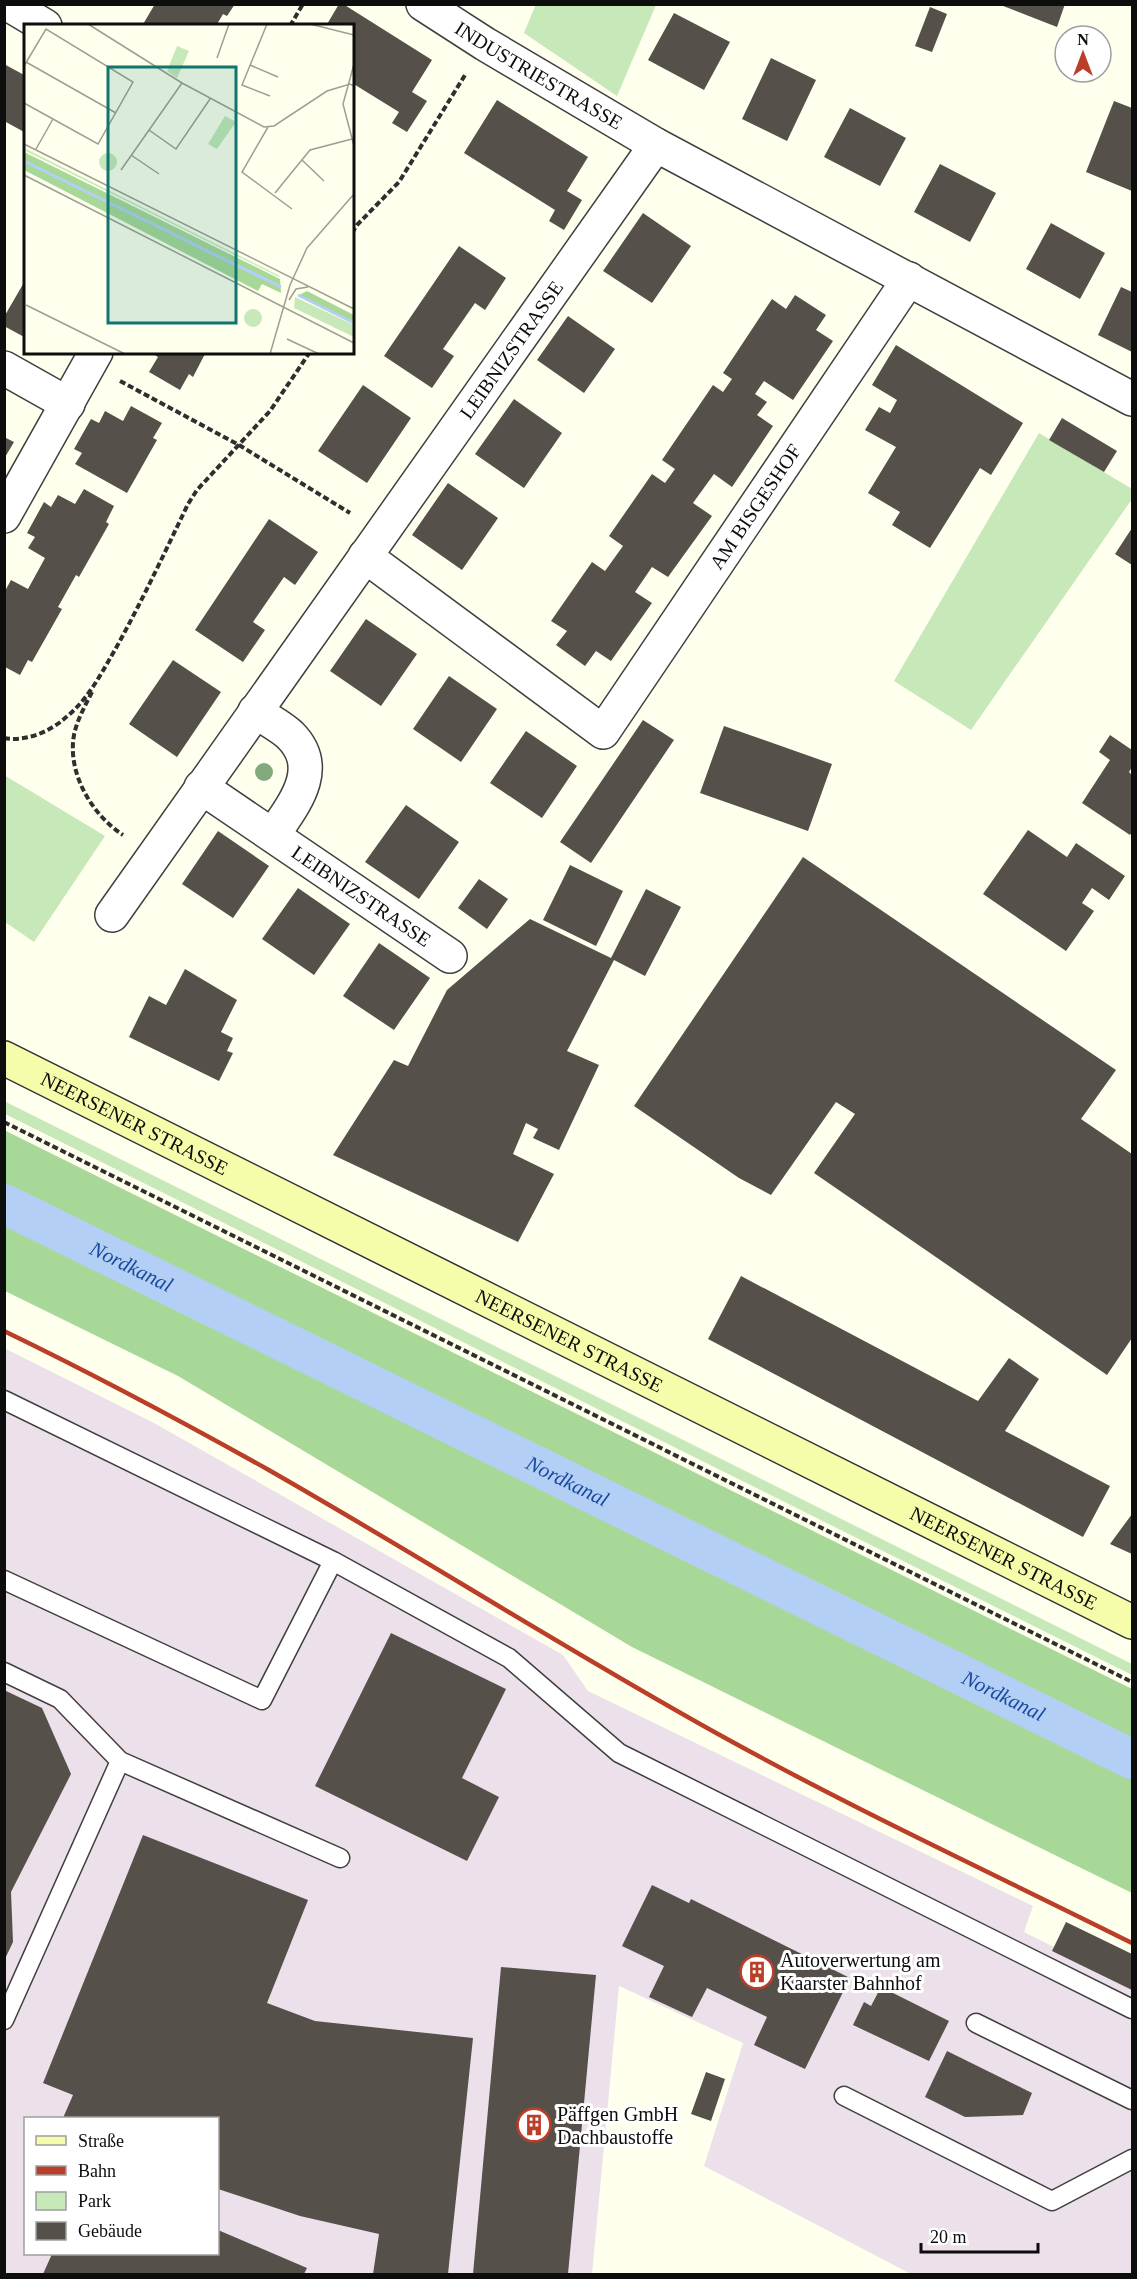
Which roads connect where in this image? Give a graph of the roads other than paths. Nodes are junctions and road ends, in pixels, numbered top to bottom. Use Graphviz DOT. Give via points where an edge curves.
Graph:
graph roads {
  1 [pos="8,4"];
  2 [pos="423,4"];
  3 [pos="42,24"];
  4 [pos="656,145"];
  5 [pos="909,279"];
  6 [pos="94,358"];
  7 [pos="4,369"];
  8 [pos="1132,399"];
  9 [pos="68,404"];
  10 [pos="4,516"];
  11 [pos="373,544"];
  12 [pos="255,711"];
  13 [pos="201,787"];
  14 [pos="273,835"];
  15 [pos="112,915"];
  16 [pos="450,956"];
  17 [pos="4,1058"];
  18 [pos="4,1400"];
  19 [pos="333,1561"];
  20 [pos="4,1580"];
  21 [pos="1132,1622"];
  22 [pos="4,1672"];
  23 [pos="120,1761"];
  24 [pos="340,1858"];
  25 [pos="1132,2009"];
  26 [pos="4,2020"];
  27 [pos="976,2023"];
  28 [pos="844,2096"];
  29 [pos="1132,2100"];
  30 [pos="1132,2159"];
  1 -- 3 [label="street"];
  2 -- 4 [label="street, INDUSTRIESTRASSE"];
  4 -- 5 [label="street"];
  4 -- 11 [label="street, LEIBNIZSTRASSE"];
  5 -- 8 [label="street"];
  5 -- 11 [label="street, AM BISGESHOF" via="603,732"];
  6 -- 9 [label="street"];
  7 -- 9 [label="street"];
  9 -- 10 [label="street"];
  11 -- 12 [label="street, LEIBNIZSTRASSE"];
  12 -- 13 [label="street, LEIBNIZSTRASSE"];
  12 -- 14 [label="street, LEIBNIZSTRASSE" via="289,734 300,747 304,760 301,794"];
  13 -- 14 [label="street, LEIBNIZSTRASSE"];
  13 -- 15 [label="street, LEIBNIZSTRASSE"];
  14 -- 16 [label="street, LEIBNIZSTRASSE"];
  17 -- 21 [label="main road, NEERSENER STRASSE"];
  18 -- 19 [label="lane"];
  19 -- 20 [label="lane" via="262,1700"];
  19 -- 25 [label="lane" via="509,1658 619,1753"];
  22 -- 23 [label="lane" via="60,1699"];
  23 -- 24 [label="lane"];
  23 -- 26 [label="lane"];
  27 -- 29 [label="lane"];
  28 -- 30 [label="lane" via="1052,2201"];
}
